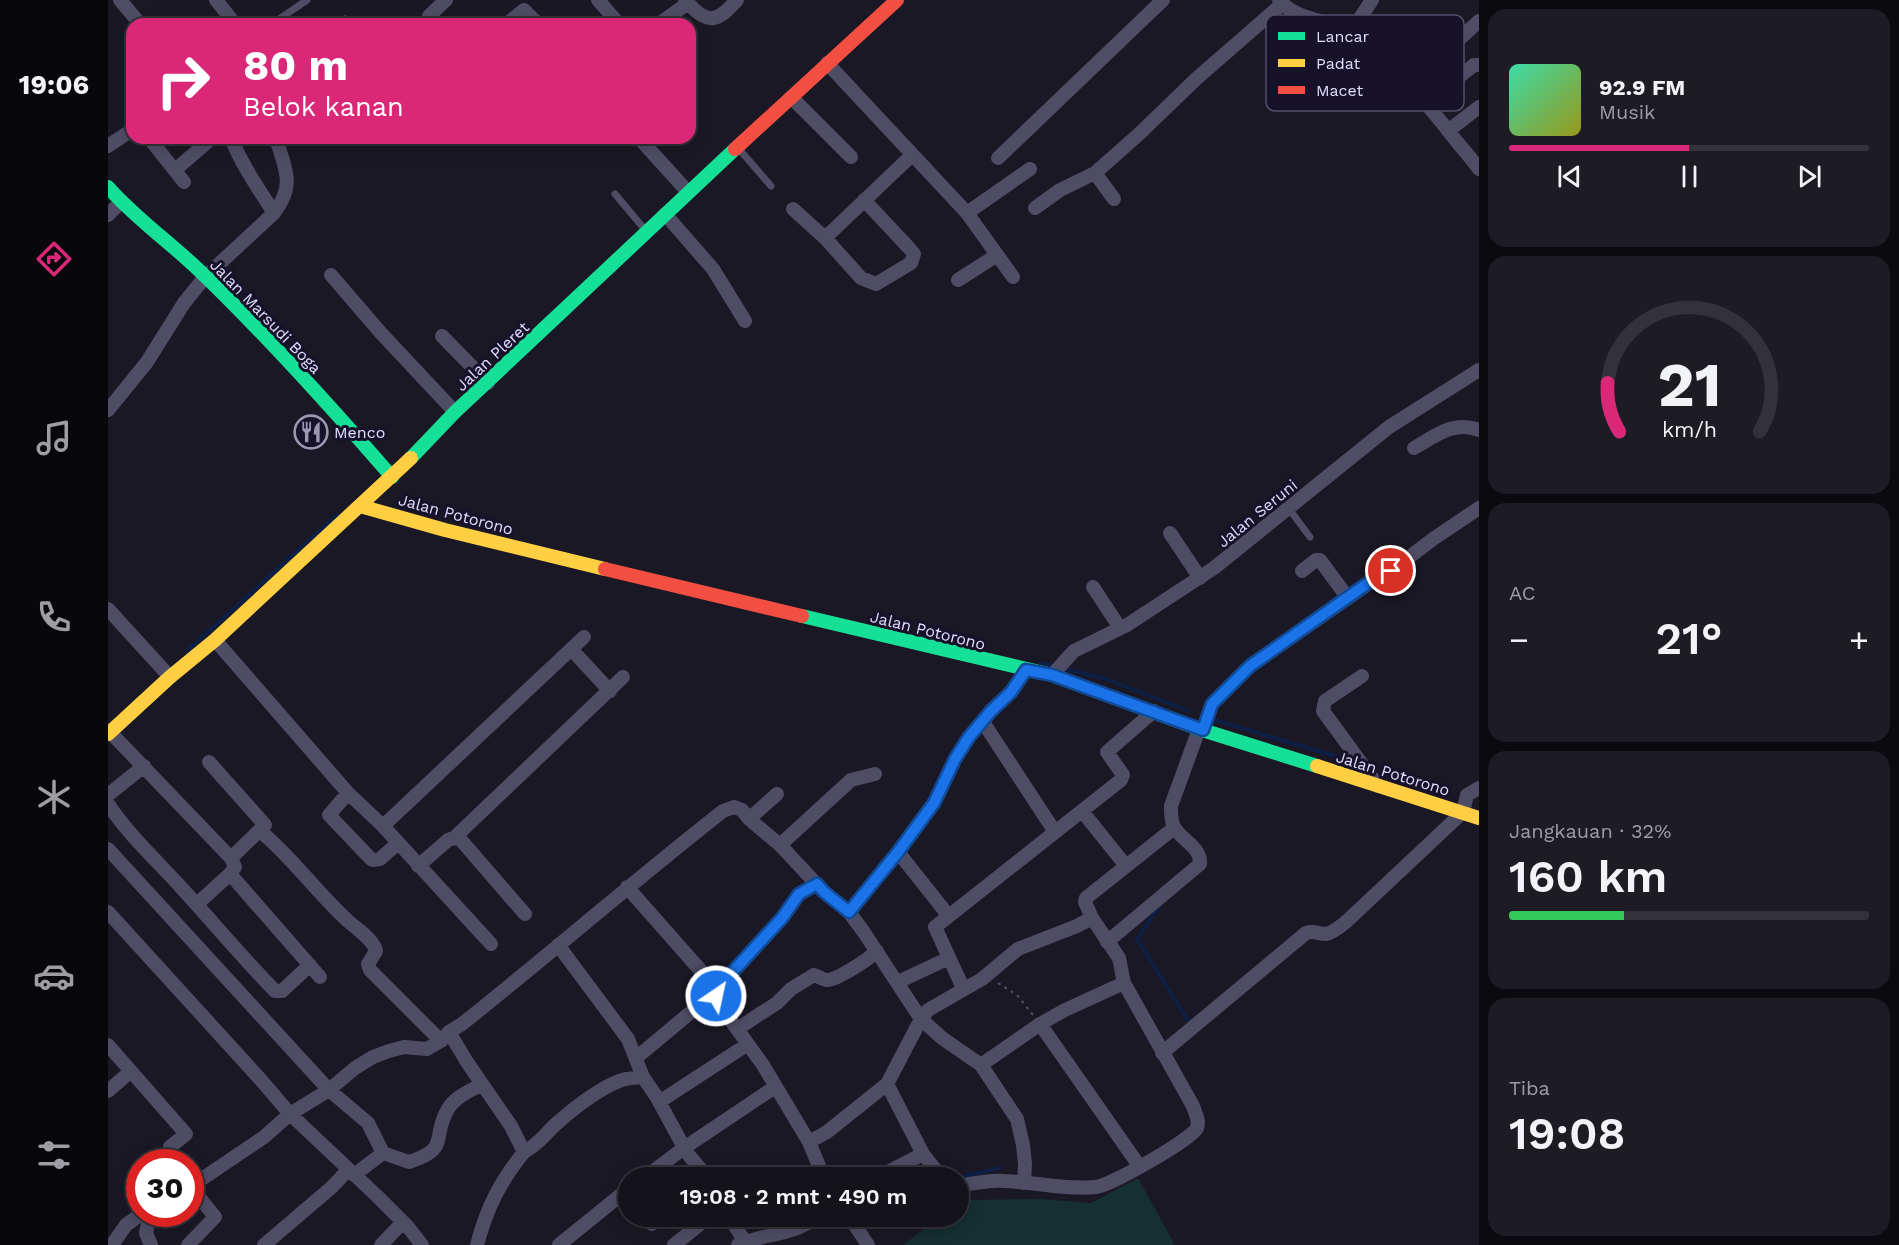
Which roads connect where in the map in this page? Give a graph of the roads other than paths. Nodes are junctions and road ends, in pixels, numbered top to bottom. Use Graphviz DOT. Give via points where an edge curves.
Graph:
graph roads {
  1 [pos="120,0"];
  2 [pos="216,0"];
  3 [pos="307,0"];
  4 [pos="446,0"];
  5 [pos="598,0"];
  6 [pos="738,0"];
  7 [pos="1163,0"];
  8 [pos="1372,0"];
  9 [pos="687,2"];
  10 [pos="891,2"];
  11 [pos="1281,2"];
  12 [pos="519,5"];
  13 [pos="1267,15"];
  14 [pos="1303,15"];
  15 [pos="1362,15"];
  16 [pos="1266,16"];
  17 [pos="135,18"];
  18 [pos="230,18"];
  19 [pos="281,18"];
  20 [pos="430,18"];
  21 [pos="511,18"];
  22 [pos="532,18"];
  23 [pos="614,18"];
  24 [pos="667,18"];
  25 [pos="1479,21"];
  26 [pos="1464,35"];
  27 [pos="827,63"];
  28 [pos="1479,65"];
  29 [pos="1464,73"];
  30 [pos="791,97"];
  31 [pos="1479,107"];
  32 [pos="1432,111"];
  33 [pos="1448,131"];
  34 [pos="126,134"];
  35 [pos="154,144"];
  36 [pos="205,144"];
  37 [pos="234,144"];
  38 [pos="278,144"];
  39 [pos="644,144"];
  40 [pos="108,146"];
  41 [pos="737,147"];
  42 [pos="912,155"];
  43 [pos="851,157"];
  44 [pos="998,158"];
  45 [pos="1030,169"];
  46 [pos="1479,169"];
  47 [pos="175,170"];
  48 [pos="1095,173"];
  49 [pos="183,182"];
  50 [pos="771,186"];
  51 [pos="108,187"];
  52 [pos="688,192"];
  53 [pos="615,194"];
  54 [pos="1114,199"];
  55 [pos="864,200"];
  56 [pos="121,202"];
  57 [pos="1035,208"];
  58 [pos="793,209"];
  59 [pos="274,213"];
  60 [pos="967,213"];
  61 [pos="665,214"];
  62 [pos="108,215"];
  63 [pos="646,232"];
  64 [pos="825,238"];
  65 [pos="997,255"];
  66 [pos="331,275"];
  67 [pos="205,277"];
  68 [pos="1013,277"];
  69 [pos="958,280"];
  70 [pos="745,321"];
  71 [pos="442,336"];
  72 [pos="1479,370"];
  73 [pos="488,383"];
  74 [pos="111,401"];
  75 [pos="455,412"];
  76 [pos="1479,430"];
  77 [pos="1414,448"];
  78 [pos="392,477"];
  79 [pos="360,506"];
  80 [pos="1479,508"];
  81 [pos="1289,509"];
  82 [pos="1170,533"];
  83 [pos="1310,537"];
  84 [pos="1302,571"];
  85 [pos="1200,578"];
  86 [pos="1093,587"];
  87 [pos="1348,598"];
  88 [pos="108,609"];
  89 [pos="1120,628"];
  90 [pos="584,637"];
  91 [pos="215,640"];
  92 [pos="572,650"];
  93 [pos="1026,670"];
  94 [pos="1052,675"];
  95 [pos="1362,676"];
  96 [pos="170,677"];
  97 [pos="623,677"];
  98 [pos="610,691"];
  99 [pos="1154,711"];
  100 [pos="983,722"];
  101 [pos="1201,729"];
  102 [pos="109,733"];
  103 [pos="209,762"];
  104 [pos="144,766"];
  105 [pos="876,774"];
  106 [pos="1378,786"];
  107 [pos="1479,788"];
  108 [pos="348,793"];
  109 [pos="777,794"];
  110 [pos="108,795"];
  111 [pos="108,804"];
  112 [pos="1082,811"];
  113 [pos="1462,812"];
  114 [pos="1479,818"];
  115 [pos="749,819"];
  116 [pos="383,826"];
  117 [pos="1174,828"];
  118 [pos="260,831"];
  119 [pos="1055,832"];
  120 [pos="454,838"];
  121 [pos="398,843"];
  122 [pos="780,845"];
  123 [pos="108,849"];
  124 [pos="898,852"];
  125 [pos="231,858"];
  126 [pos="418,866"];
  127 [pos="1125,866"];
  128 [pos="230,874"];
  129 [pos="817,884"];
  130 [pos="627,887"];
  131 [pos="197,904"];
  132 [pos="108,912"];
  133 [pos="849,912"];
  134 [pos="525,914"];
  135 [pos="948,915"];
  136 [pos="1092,918"];
  137 [pos="1107,942"];
  138 [pos="491,944"];
  139 [pos="558,945"];
  140 [pos="877,951"];
  141 [pos="949,958"];
  142 [pos="310,965"];
  143 [pos="320,977"];
  144 [pos="898,982"];
  145 [pos="1124,983"];
  146 [pos="963,988"];
  147 [pos="716,990"];
  148 [pos="921,1019"];
  149 [pos="1040,1024"];
  150 [pos="737,1029"];
  151 [pos="445,1037"];
  152 [pos="748,1044"];
  153 [pos="108,1045"];
  154 [pos="1162,1053"];
  155 [pos="636,1058"];
  156 [pos="981,1065"];
  157 [pos="131,1071"];
  158 [pos="643,1077"];
  159 [pos="482,1084"];
  160 [pos="887,1084"];
  161 [pos="775,1087"];
  162 [pos="329,1090"];
  163 [pos="108,1091"];
  164 [pos="659,1102"];
  165 [pos="290,1114"];
  166 [pos="809,1142"];
  167 [pos="170,1147"];
  168 [pos="684,1148"];
  169 [pos="524,1152"];
  170 [pos="383,1153"];
  171 [pos="923,1154"];
  172 [pos="659,1167"];
  173 [pos="699,1167"];
  174 [pos="819,1167"];
  175 [pos="898,1167"];
  176 [pos="933,1167"];
  177 [pos="1140,1167"];
  178 [pos="351,1172"];
  179 [pos="204,1178"];
  180 [pos="1024,1183"];
  181 [pos="969,1184"];
  182 [pos="618,1197"];
  183 [pos="204,1203"];
  184 [pos="403,1222"];
  185 [pos="126,1225"];
  186 [pos="147,1227"];
  187 [pos="696,1227"];
  188 [pos="734,1227"];
  189 [pos="801,1227"];
  190 [pos="856,1227"];
  191 [pos="742,1243"];
  192 [pos="112,1245"];
  193 [pos="151,1245"];
  194 [pos="188,1245"];
  195 [pos="264,1245"];
  196 [pos="381,1245"];
  197 [pos="422,1245"];
  198 [pos="477,1245"];
  199 [pos="559,1245"];
  200 [pos="674,1245"];
  201 [pos="868,1245"];
  1 -- 17 [label="street"];
  2 -- 18 [label="street"];
  3 -- 19 [label="lane"];
  4 -- 20 [label="street"];
  5 -- 23 [label="street"];
  6 -- 9 [label="street" via="718,19 706,17"];
  7 -- 44 [label="street"];
  8 -- 15 [label="street"];
  9 -- 24 [label="street"];
  10 -- 27 [label="street, Jalan Pleret"];
  11 -- 13 [label="street"];
  11 -- 14 [label="street"];
  12 -- 21 [label="street"];
  12 -- 22 [label="street"];
  16 -- 48 [label="street"];
  25 -- 26 [label="street"];
  27 -- 30 [label="street, Jalan Pleret"];
  27 -- 42 [label="street"];
  28 -- 29 [label="street"];
  30 -- 41 [label="street, Jalan Pleret"];
  30 -- 43 [label="street"];
  31 -- 33 [label="street"];
  32 -- 33 [label="street"];
  33 -- 46 [label="street"];
  34 -- 40 [label="street"];
  35 -- 47 [label="street"];
  36 -- 47 [label="street"];
  37 -- 59 [label="street"];
  38 -- 59 [label="street" via="288,186"];
  39 -- 52 [label="street"];
  41 -- 50 [label="lane"];
  41 -- 52 [label="street, Jalan Pleret"];
  42 -- 55 [label="street"];
  42 -- 60 [label="street"];
  45 -- 60 [label="street"];
  47 -- 49 [label="street"];
  48 -- 54 [label="street"];
  48 -- 57 [label="street"];
  51 -- 56 [label="street, Jalan Marsudi Boga"];
  52 -- 61 [label="street, Jalan Pleret"];
  53 -- 63 [label="lane"];
  55 -- 64 [label="street"];
  55 -- 64 [label="street" via="910,249 914,255 911,263 876,284 868,282"];
  56 -- 62 [label="street"];
  56 -- 67 [label="street, Jalan Marsudi Boga"];
  58 -- 64 [label="street"];
  59 -- 67 [label="street"];
  60 -- 65 [label="street"];
  61 -- 63 [label="street, Jalan Pleret"];
  61 -- 70 [label="street" via="713,269"];
  63 -- 73 [label="street, Jalan Pleret"];
  65 -- 68 [label="street"];
  65 -- 69 [label="street"];
  66 -- 75 [label="street"];
  67 -- 74 [label="street" via="147,362"];
  67 -- 78 [label="street, Jalan Marsudi Boga" via="326,401"];
  71 -- 73 [label="street"];
  72 -- 81 [label="street, Jalan Seruni" via="1389,427"];
  73 -- 75 [label="street, Jalan Pleret"];
  75 -- 78 [label="street, Jalan Pleret"];
  76 -- 77 [label="street" via="1452,427"];
  78 -- 79 [label="street, Jalan Pleret"];
  79 -- 91 [label="street, Jalan Pleret"];
  79 -- 93 [label="street, Jalan Potorono"];
  80 -- 87 [label="street"];
  81 -- 83 [label="lane"];
  81 -- 85 [label="street, Jalan Seruni"];
  82 -- 85 [label="street"];
  84 -- 87 [label="street" via="1320,560"];
  85 -- 89 [label="street, Jalan Seruni"];
  86 -- 89 [label="street"];
  87 -- 101 [label="street" via="1250,666 1212,704"];
  88 -- 96 [label="street"];
  89 -- 94 [label="street, Jalan Seruni" via="1074,651"];
  90 -- 92 [label="street"];
  91 -- 96 [label="street, Jalan Pleret"];
  91 -- 108 [label="street"];
  92 -- 98 [label="street"];
  92 -- 116 [label="street"];
  93 -- 94 [label="street, Jalan Potorono"];
  93 -- 100 [label="street"];
  94 -- 99 [label="street, Jalan Potorono"];
  95 -- 106 [label="street" via="1325,701 1323,711"];
  96 -- 102 [label="street, Jalan Pleret"];
  97 -- 98 [label="street"];
  98 -- 120 [label="street"];
  99 -- 101 [label="street, Jalan Potorono"];
  99 -- 112 [label="street" via="1107,752 1123,778"];
  100 -- 119 [label="street"];
  100 -- 124 [label="street" via="969,737 934,803"];
  101 -- 106 [label="street, Jalan Potorono"];
  101 -- 117 [label="street" via="1171,806"];
  102 -- 104 [label="street"];
  103 -- 118 [label="street" via="264,824"];
  104 -- 110 [label="street"];
  104 -- 125 [label="street"];
  105 -- 122 [label="street" via="851,780"];
  106 -- 113 [label="street, Jalan Potorono"];
  107 -- 113 [label="street" via="1467,795"];
  108 -- 116 [label="street"];
  108 -- 121 [label="street" via="329,815 371,859 380,859"];
  109 -- 115 [label="street"];
  111 -- 131 [label="street" via="124,827"];
  112 -- 119 [label="street"];
  112 -- 127 [label="street"];
  113 -- 114 [label="street, Jalan Potorono"];
  113 -- 154 [label="street" via="1347,921 1329,933 1306,933"];
  115 -- 122 [label="street"];
  115 -- 130 [label="street" via="742,810 729,807"];
  116 -- 121 [label="street"];
  117 -- 127 [label="street"];
  117 -- 137 [label="street" via="1199,854 1200,864"];
  118 -- 125 [label="street"];
  118 -- 151 [label="street" via="373,944 376,951 368,964 370,970"];
  119 -- 135 [label="street"];
  120 -- 126 [label="street"];
  120 -- 134 [label="street" via="460,839"];
  121 -- 126 [label="street"];
  122 -- 129 [label="street"];
  123 -- 162 [label="street"];
  124 -- 133 [label="street"];
  124 -- 135 [label="street"];
  125 -- 128 [label="street" via="235,867"];
  126 -- 138 [label="street"];
  127 -- 136 [label="street" via="1086,898"];
  128 -- 131 [label="street"];
  128 -- 142 [label="street"];
  129 -- 133 [label="street"];
  129 -- 147 [label="street" via="799,894"];
  130 -- 139 [label="street"];
  130 -- 147 [label="street"];
  131 -- 142 [label="street" via="275,991 282,991"];
  132 -- 165 [label="street"];
  133 -- 140 [label="street"];
  135 -- 141 [label="street" via="935,927"];
  136 -- 137 [label="street"];
  136 -- 146 [label="street" via="1018,950 982,979"];
  137 -- 145 [label="street" via="1119,958"];
  139 -- 151 [label="street"];
  139 -- 155 [label="street" via="628,1039"];
  140 -- 144 [label="street"];
  140 -- 150 [label="street" via="832,979 814,975"];
  141 -- 144 [label="street"];
  141 -- 146 [label="street"];
  142 -- 143 [label="street"];
  144 -- 148 [label="street"];
  145 -- 149 [label="street"];
  145 -- 154 [label="street"];
  146 -- 148 [label="street" via="928,1010"];
  147 -- 150 [label="street" via="719,1004"];
  147 -- 155 [label="street"];
  148 -- 156 [label="street"];
  148 -- 160 [label="street"];
  149 -- 156 [label="street"];
  149 -- 177 [label="street"];
  150 -- 152 [label="street"];
  151 -- 159 [label="street"];
  151 -- 162 [label="street" via="427,1049 404,1047 373,1057"];
  152 -- 161 [label="street"];
  152 -- 164 [label="street"];
  153 -- 157 [label="street"];
  154 -- 177 [label="street" via="1199,1122 1189,1137"];
  155 -- 158 [label="street"];
  156 -- 180 [label="street" via="1017,1119 1023,1144"];
  157 -- 163 [label="street"];
  157 -- 167 [label="street" via="186,1134"];
  158 -- 164 [label="street"];
  158 -- 169 [label="street" via="611,1085 577,1107 537,1145"];
  159 -- 169 [label="street"];
  159 -- 170 [label="street" via="449,1107 441,1122 439,1142 430,1154 409,1162"];
  160 -- 166 [label="street"];
  160 -- 171 [label="street"];
  161 -- 166 [label="street"];
  161 -- 168 [label="street"];
  162 -- 165 [label="street"];
  162 -- 170 [label="street" via="368,1123"];
  164 -- 168 [label="street"];
  165 -- 178 [label="street"];
  165 -- 179 [label="street"];
  166 -- 174 [label="street"];
  168 -- 172 [label="street"];
  168 -- 173 [label="street"];
  169 -- 198 [label="street" via="495,1194"];
  170 -- 178 [label="street"];
  171 -- 175 [label="street"];
  171 -- 176 [label="street"];
  177 -- 180 [label="street" via="1098,1188"];
  178 -- 184 [label="street"];
  178 -- 195 [label="street"];
  180 -- 181 [label="street" via="1002,1180"];
  182 -- 199 [label="street"];
  183 -- 194 [label="street" via="215,1217"];
  184 -- 196 [label="street"];
  184 -- 197 [label="street"];
  185 -- 192 [label="street"];
  186 -- 193 [label="street"];
  187 -- 200 [label="street"];
  188 -- 191 [label="street"];
  189 -- 191 [label="street"];
  190 -- 201 [label="street"];
}
